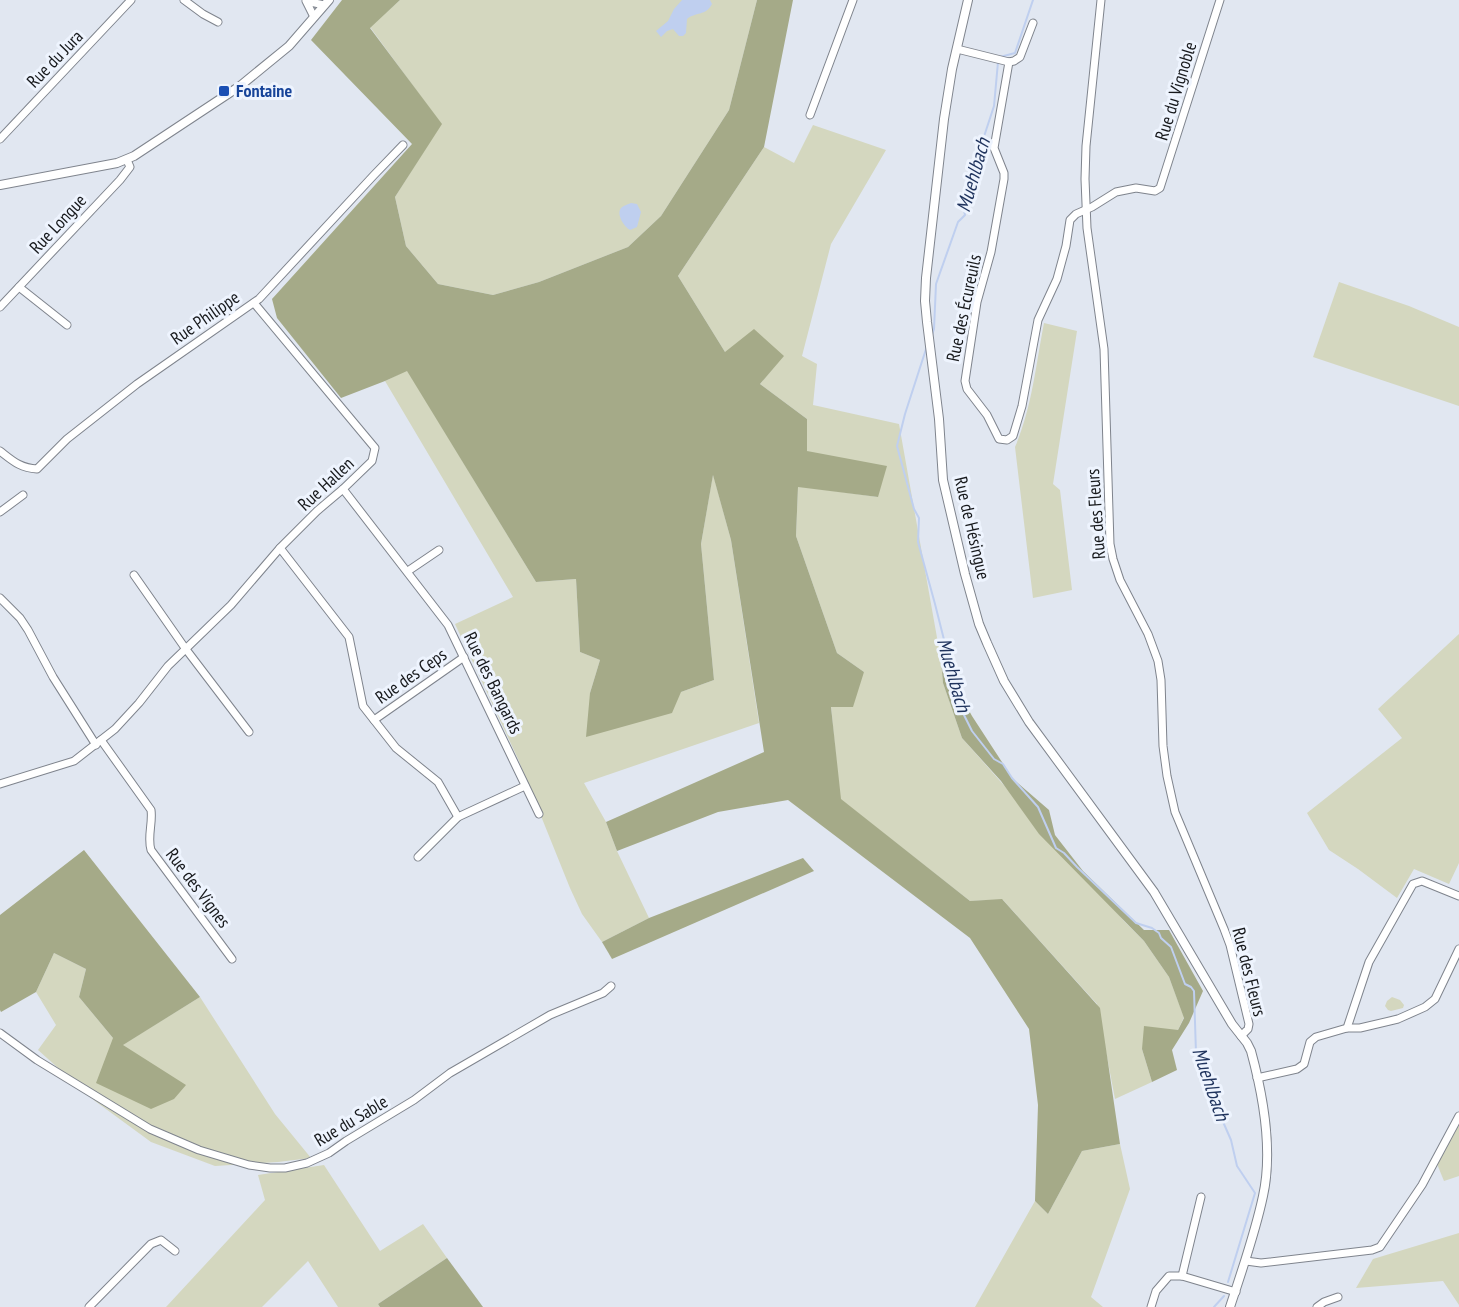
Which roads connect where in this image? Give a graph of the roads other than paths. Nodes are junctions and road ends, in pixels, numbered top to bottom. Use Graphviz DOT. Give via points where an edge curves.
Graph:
graph roads {
  1 [pos="131,0"];
  2 [pos="184,0"];
  3 [pos="306,0"];
  4 [pos="852,0"];
  5 [pos="968,0"];
  6 [pos="1101,0"];
  7 [pos="1220,0"];
  8 [pos="326,3"];
  9 [pos="314,17"];
  10 [pos="218,22"];
  11 [pos="1033,23"];
  12 [pos="957,49"];
  13 [pos="1007,61"];
  14 [pos="810,115"];
  15 [pos="0,139"];
  16 [pos="403,145"];
  17 [pos="127,160"];
  18 [pos="0,185"];
  19 [pos="1086,210"];
  20 [pos="19,287"];
  21 [pos="254,303"];
  22 [pos="0,307"];
  23 [pos="67,325"];
  24 [pos="0,451"];
  25 [pos="343,489"];
  26 [pos="23,495"];
  27 [pos="0,512"];
  28 [pos="280,548"];
  29 [pos="439,550"];
  30 [pos="408,571"];
  31 [pos="134,575"];
  32 [pos="0,598"];
  33 [pos="185,648"];
  34 [pos="464,657"];
  35 [pos="375,720"];
  36 [pos="249,732"];
  37 [pos="99,743"];
  38 [pos="0,784"];
  39 [pos="525,786"];
  40 [pos="539,814"];
  41 [pos="458,816"];
  42 [pos="418,857"];
  43 [pos="1459,896"];
  44 [pos="1459,949"];
  45 [pos="232,959"];
  46 [pos="611,986"];
  47 [pos="1347,1028"];
  48 [pos="1,1036"];
  49 [pos="1241,1036"];
  50 [pos="1257,1078"];
  51 [pos="1459,1117"];
  52 [pos="1201,1197"];
  53 [pos="175,1251"];
  54 [pos="1246,1261"];
  55 [pos="1182,1275"];
  56 [pos="1236,1292"];
  57 [pos="1338,1297"];
  58 [pos="89,1307"];
  59 [pos="1151,1307"];
  60 [pos="1230,1307"];
  61 [pos="1317,1307"];
  1 -- 15 [label="street, Rue du Jura"];
  2 -- 10 [label="street"];
  3 -- 8 [label="street"];
  3 -- 9 [label="street"];
  4 -- 14 [label="street"];
  5 -- 12 [label="street, Rue de Hésingue"];
  6 -- 19 [label="street, Rue des Fleurs" via="1085,164"];
  7 -- 19 [label="street, Rue du Vignoble" via="1162,184 1158,190 1120,191"];
  8 -- 9 [label="street"];
  9 -- 17 [label="street" via="240,86"];
  11 -- 13 [label="street, Rue des Écureuils" via="1020,57"];
  12 -- 13 [label="street"];
  12 -- 49 [label="street, Rue de Hésingue" via="944,120 926,301 942,470 965,574 987,643 1021,709 1154,892"];
  13 -- 19 [label="street, Rue des Écureuils" via="994,148 1004,179 977,302 965,381 1003,440 1011,439 1015,432 1038,320 1057,279 1070,220"];
  16 -- 21 [label="street, Rue Philippe"];
  17 -- 18 [label="street"];
  17 -- 20 [label="street, Rue Longue" via="127,171"];
  19 -- 49 [label="street, Rue des Fleurs" via="1104,349 1111,551 1120,580 1158,661 1163,746 1172,800 1230,945 1249,1024"];
  20 -- 22 [label="street, Rue Longue"];
  20 -- 23 [label="street"];
  21 -- 24 [label="street, Rue Philippe" via="137,384 67,439 37,469 16,464"];
  21 -- 25 [label="street, Rue Hallen" via="375,448 372,461"];
  25 -- 28 [label="street, Rue Hallen"];
  25 -- 30 [label="street, Rue des Bangards"];
  26 -- 27 [label="street"];
  28 -- 33 [label="street, Rue Hallen" via="231,604"];
  28 -- 35 [label="street" via="349,637 363,706"];
  29 -- 30 [label="street"];
  30 -- 34 [label="street, Rue des Bangards" via="448,625"];
  31 -- 33 [label="street"];
  32 -- 37 [label="street, Rue des Vignes" via="20,618 53,677"];
  33 -- 36 [label="street"];
  33 -- 37 [label="street, Rue Hallen" via="129,715"];
  34 -- 35 [label="street, Rue des Ceps"];
  34 -- 39 [label="street, Rue des Bangards"];
  35 -- 41 [label="street" via="396,748 438,782"];
  37 -- 38 [label="street, Rue Hallen" via="74,761"];
  37 -- 45 [label="street, Rue des Vignes" via="151,810 151,850"];
  39 -- 40 [label="street, Rue des Bangards"];
  39 -- 41 [label="street"];
  41 -- 42 [label="street"];
  43 -- 47 [label="street" via="1422,881 1413,884 1369,962"];
  44 -- 47 [label="street" via="1435,999 1425,1007 1398,1019"];
  46 -- 48 [label="street, Rue du Sable" via="550,1015 450,1073 329,1153 285,1168 240,1162 199,1150 150,1128"];
  47 -- 50 [label="street" via="1316,1037 1310,1042 1304,1064 1297,1069"];
  49 -- 50 [label="street, Rue de Hésingue" via="1251,1051"];
  50 -- 54 [label="street, Rue de Hésingue" via="1266,1120 1267,1157 1263,1195"];
  51 -- 54 [label="street" via="1422,1185 1380,1247 1261,1263"];
  52 -- 55 [label="street"];
  53 -- 58 [label="street" via="161,1240 151,1244"];
  54 -- 56 [label="street, Rue de Hésingue"];
  55 -- 56 [label="street"];
  55 -- 59 [label="street" via="1169,1276 1156,1292"];
  56 -- 60 [label="street, Rue de Hésingue"];
  57 -- 61 [label="street"];
}
